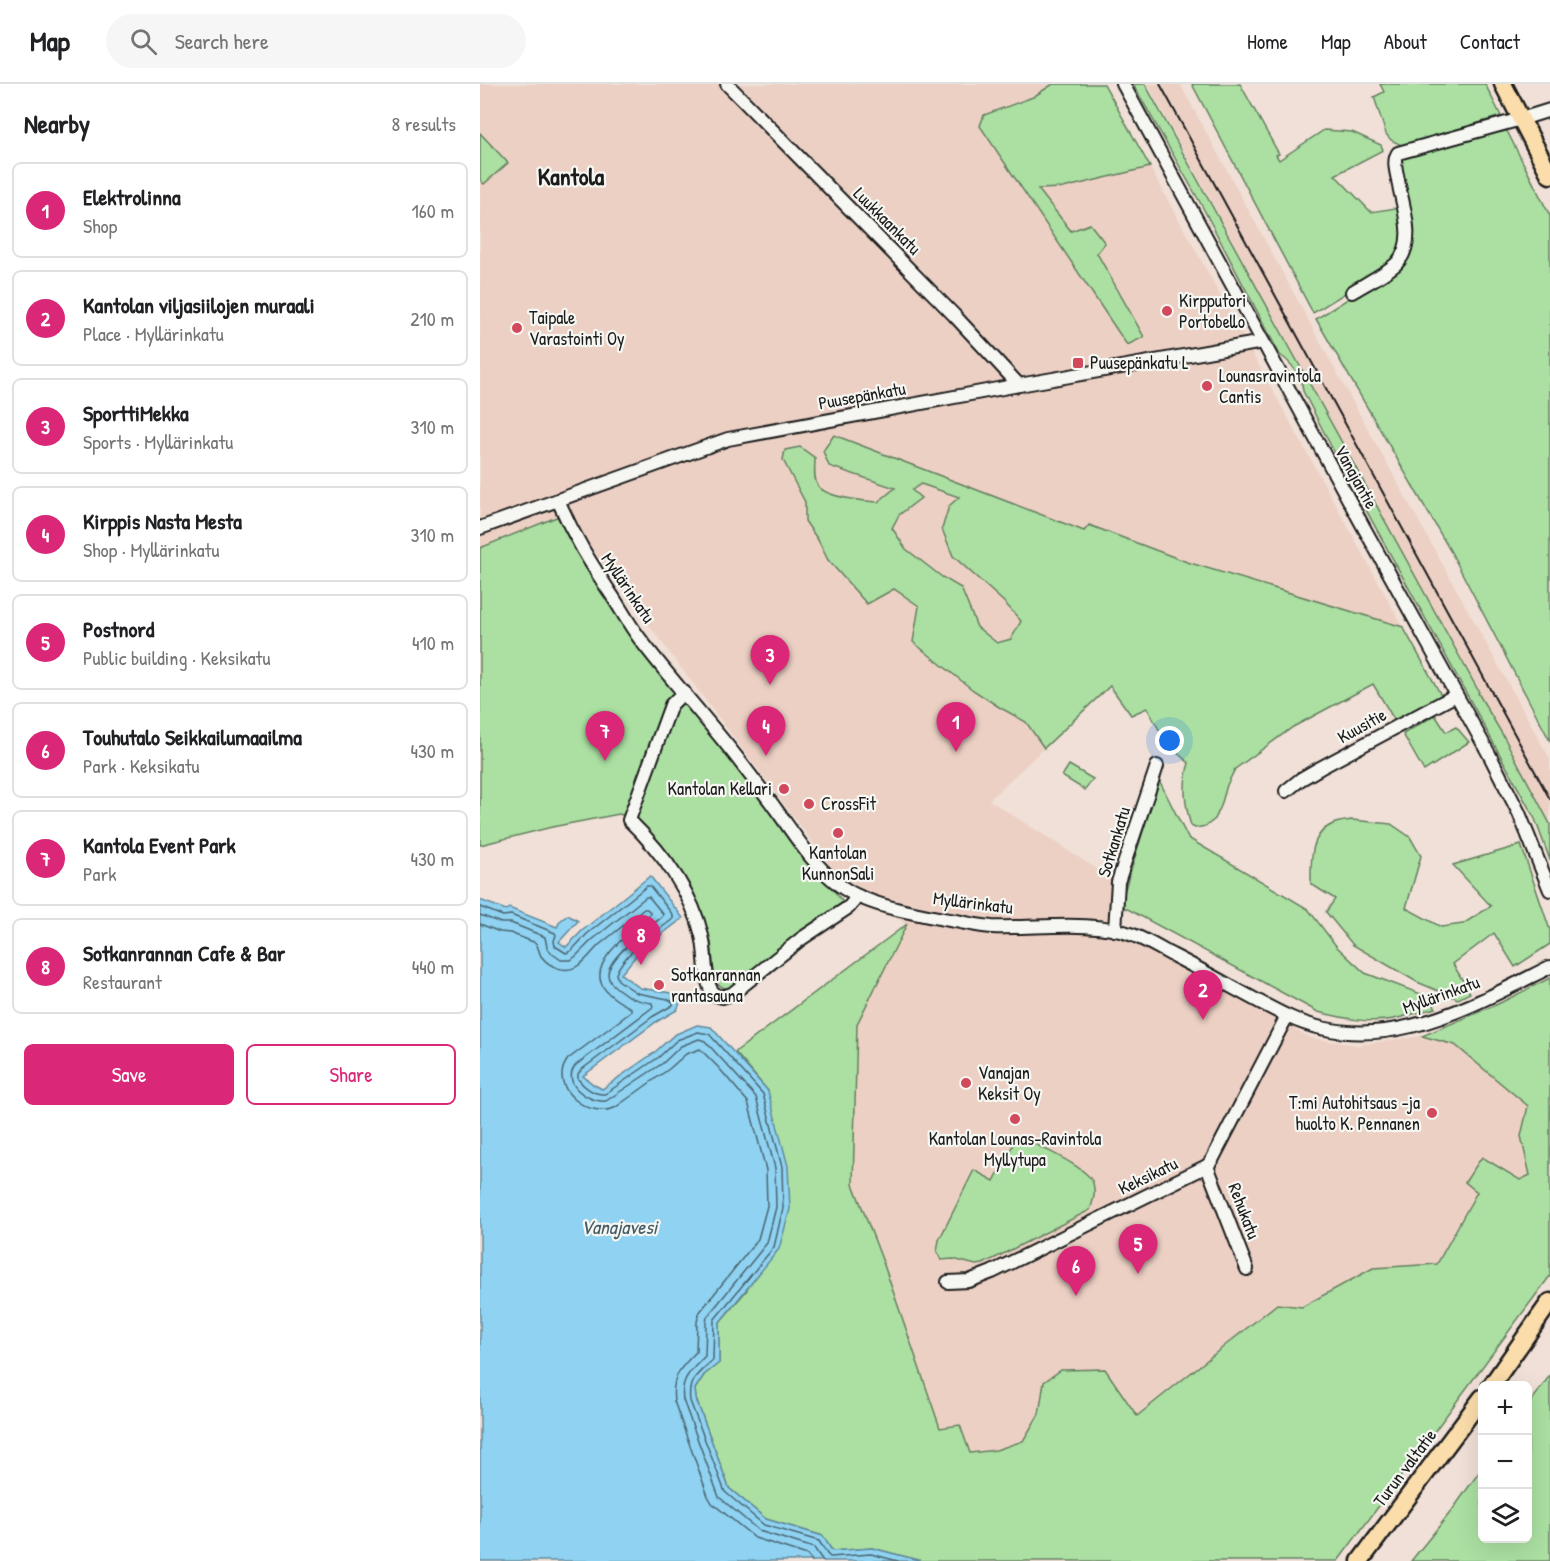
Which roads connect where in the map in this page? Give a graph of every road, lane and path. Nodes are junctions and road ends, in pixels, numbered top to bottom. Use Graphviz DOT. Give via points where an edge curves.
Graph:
graph roads {
  1 [pos="727,84"];
  2 [pos="1123,84"];
  3 [pos="1503,84"];
  4 [pos="1550,110"];
  5 [pos="1521,119"];
  6 [pos="1550,176"];
  7 [pos="1352,292"];
  8 [pos="1263,342"];
  9 [pos="1019,385"];
  10 [pos="558,500"];
  11 [pos="480,528"];
  12 [pos="684,692"];
  13 [pos="1456,695"];
  14 [pos="1157,766"];
  15 [pos="1286,791"];
  16 [pos="1550,890"];
  17 [pos="858,896"];
  18 [pos="1115,930"];
  19 [pos="1550,967"];
  20 [pos="1287,1016"];
  21 [pos="1207,1166"];
  22 [pos="1247,1269"];
  23 [pos="948,1282"];
  24 [pos="1550,1303"];
  25 [pos="1495,1381"];
  26 [pos="1478,1403"];
  27 [pos="1360,1561"];
  1 -- 9 [label="street, Luukkaankatu"];
  2 -- 8 [label="street, Vanajantie"];
  3 -- 5 [label="highway"];
  4 -- 5 [label="street"];
  5 -- 6 [label="highway"];
  5 -- 7 [label="street" via="1398,153 1395,165 1407,222 1403,255 1395,265"];
  8 -- 9 [label="street, Puusepänkatu"];
  8 -- 13 [label="street, Vanajantie"];
  9 -- 10 [label="street, Puusepänkatu" via="729,439"];
  10 -- 11 [label="street, Puusepänkatu"];
  10 -- 12 [label="street, Myllärinkatu" via="585,555 639,637"];
  12 -- 17 [label="street, Myllärinkatu" via="805,852 839,885"];
  12 -- 17 [label="street" via="671,705 629,820 664,857 692,904 703,938 708,986 713,994 732,994 849,907"];
  13 -- 15 [label="street, Kuusitie" via="1320,768"];
  13 -- 16 [label="street, Vanajantie" via="1519,813"];
  14 -- 18 [label="street, Sotkankatu" via="1118,882"];
  17 -- 18 [label="street, Myllärinkatu" via="975,925"];
  18 -- 20 [label="street, Myllärinkatu" via="1157,947"];
  19 -- 20 [label="street, Myllärinkatu" via="1472,1006 1398,1029 1337,1030"];
  20 -- 21 [label="street, Keksikatu"];
  21 -- 22 [label="street, Rehukatu"];
  21 -- 23 [label="street, Keksikatu" via="992,1272 969,1281"];
  24 -- 25 [label="highway"];
  26 -- 27 [label="highway, Turun valtatie"];
}
